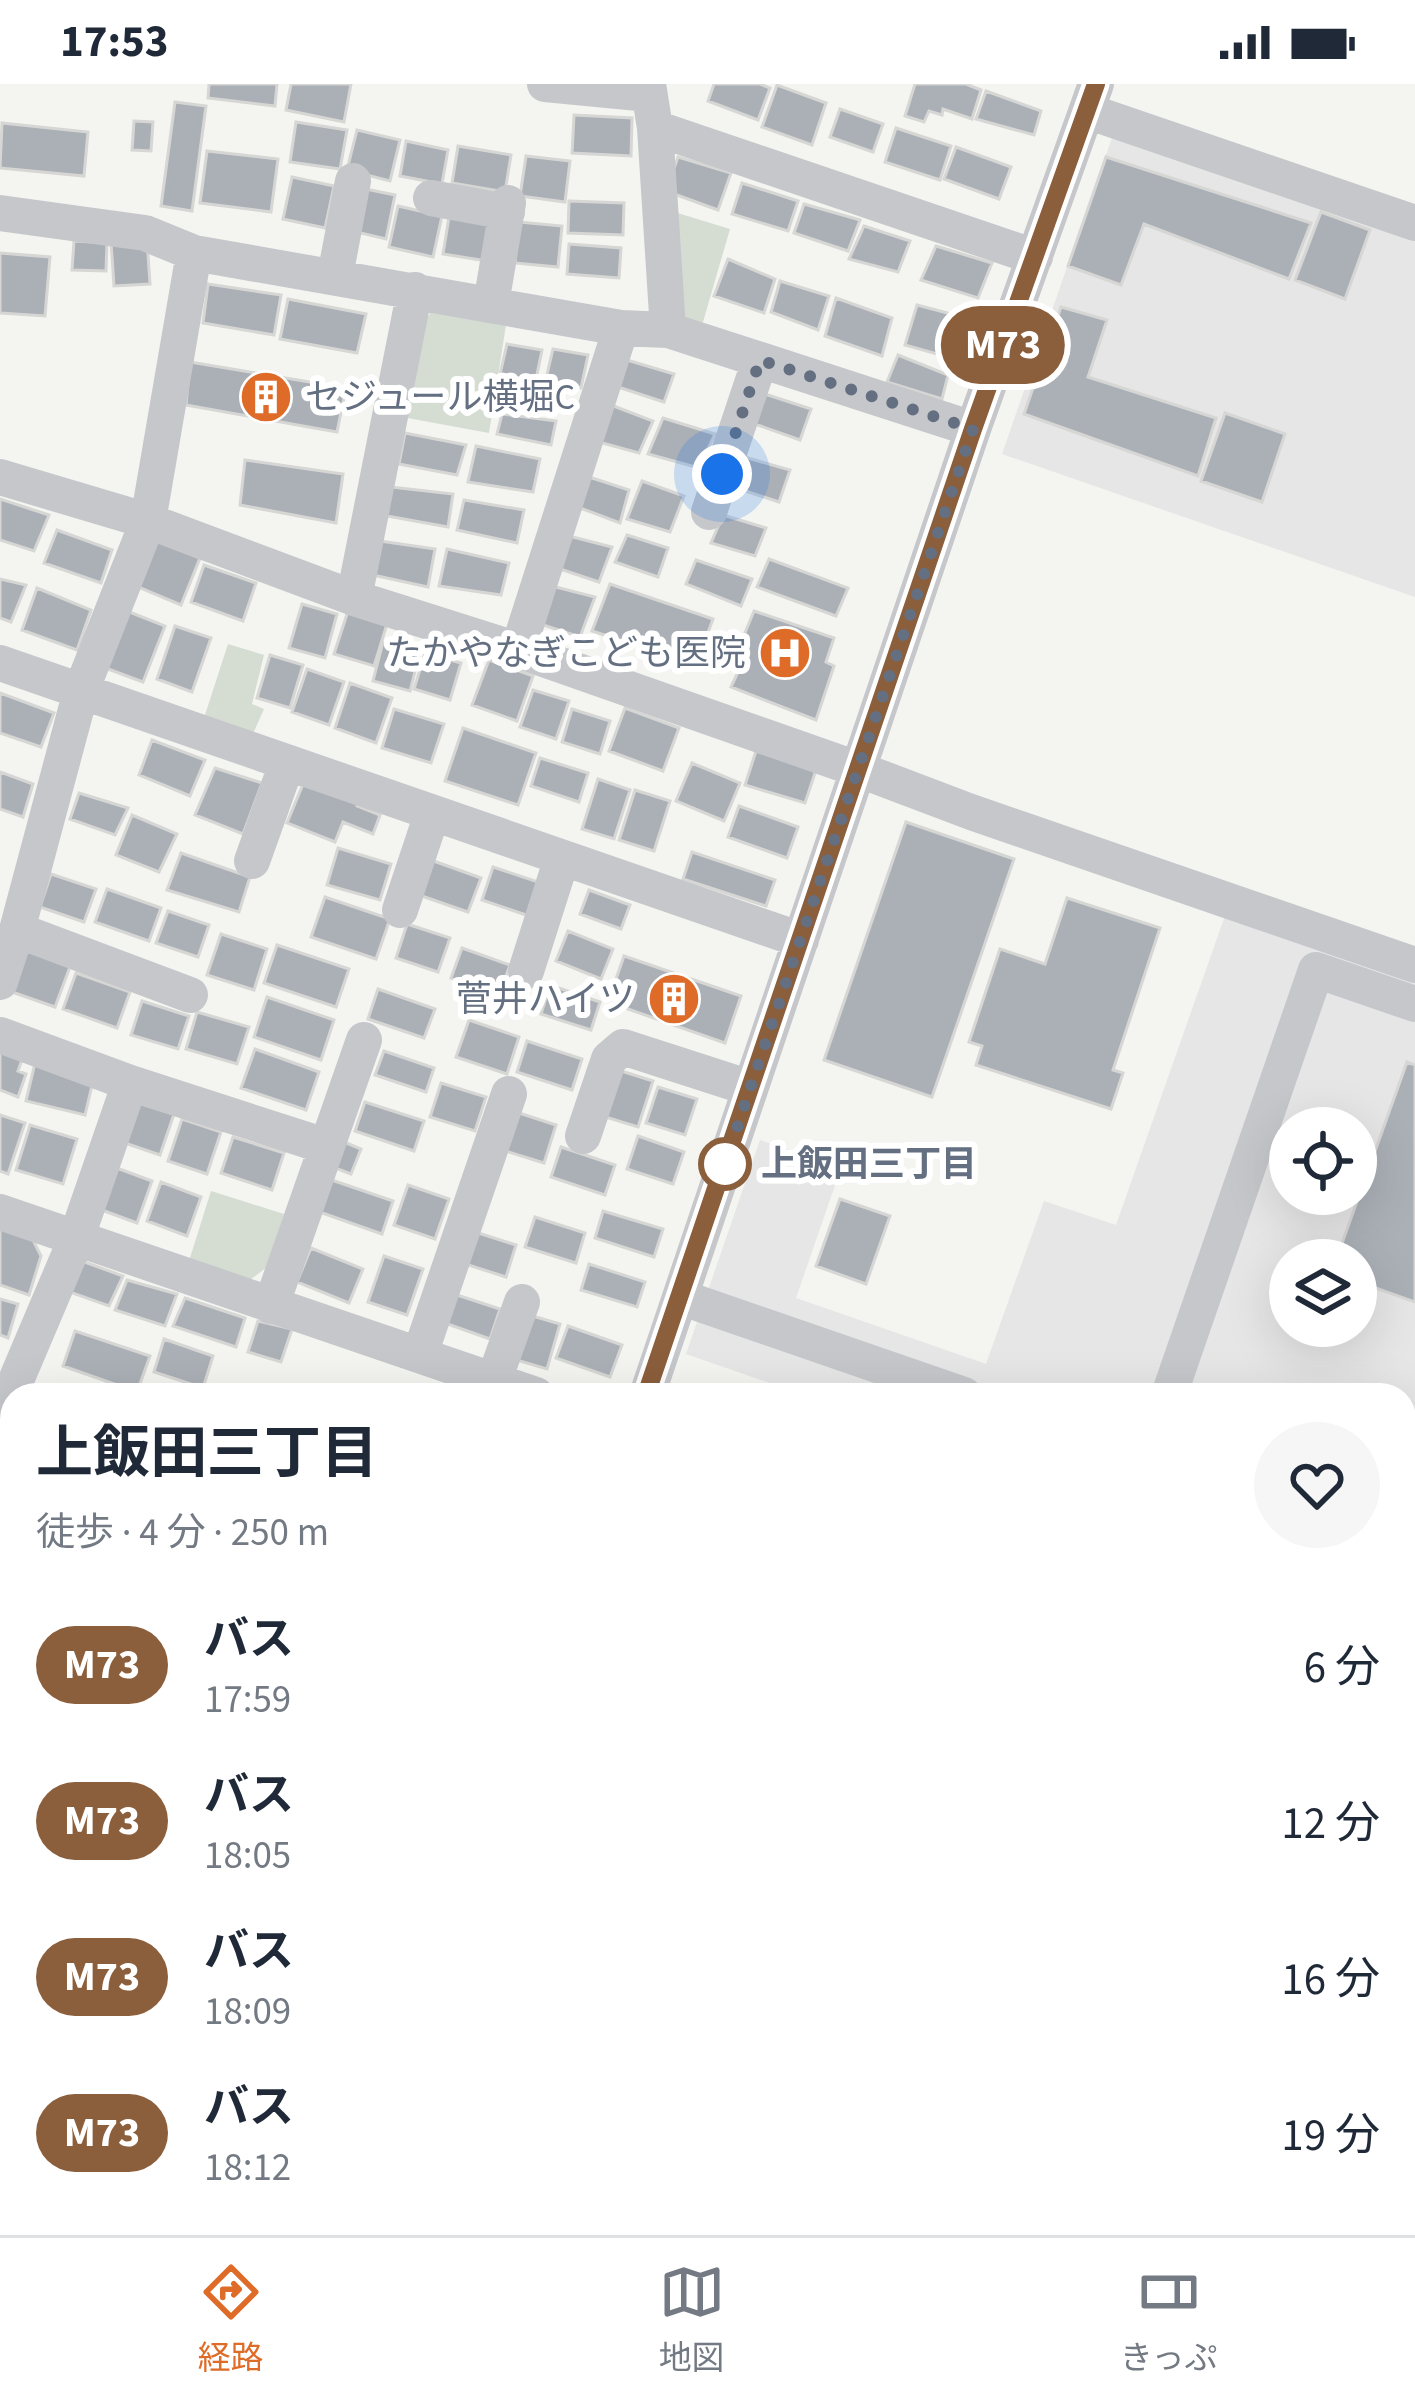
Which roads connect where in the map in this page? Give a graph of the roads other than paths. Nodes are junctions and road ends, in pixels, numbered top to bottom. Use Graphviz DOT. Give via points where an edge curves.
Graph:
graph roads {
  1 [pos="545,84"];
  2 [pos="1086,93"];
  3 [pos="650,102"];
  4 [pos="353,182"];
  5 [pos="431,198"];
  6 [pos="0,214"];
  7 [pos="1415,223"];
  8 [pos="194,253"];
  9 [pos="1035,257"];
  10 [pos="334,276"];
  11 [pos="415,290"];
  12 [pos="491,304"];
  13 [pos="621,328"];
  14 [pos="668,330"];
  15 [pos="760,360"];
  16 [pos="973,429"];
  17 [pos="0,477"];
  18 [pos="709,512"];
  19 [pos="148,521"];
  20 [pos="354,598"];
  21 [pos="518,650"];
  22 [pos="0,663"];
  23 [pos="80,691"];
  24 [pos="287,763"];
  25 [pos="860,770"];
  26 [pos="431,814"];
  27 [pos="562,858"];
  28 [pos="252,861"];
  29 [pos="400,910"];
  30 [pos="17,930"];
  31 [pos="801,940"];
  32 [pos="1415,965"];
  33 [pos="526,970"];
  34 [pos="0,982"];
  35 [pos="190,995"];
  36 [pos="1415,1004"];
  37 [pos="0,1035"];
  38 [pos="364,1040"];
  39 [pos="130,1083"];
  40 [pos="750,1088"];
  41 [pos="509,1094"];
  42 [pos="583,1136"];
  43 [pos="325,1145"];
  44 [pos="0,1212"];
  45 [pos="76,1239"];
  46 [pos="680,1297"];
  47 [pos="522,1302"];
  48 [pos="271,1306"];
  49 [pos="420,1354"];
  50 [pos="494,1380"];
  51 [pos="15,1383"];
  52 [pos="502,1383"];
  53 [pos="650,1383"];
  54 [pos="929,1383"];
  55 [pos="1173,1383"];
  1 -- 3 [label="street"];
  2 -- 7 [label="street"];
  2 -- 9 [label="street"];
  3 -- 9 [label="street"];
  3 -- 14 [label="street"];
  4 -- 10 [label="street"];
  5 -- 12 [label="street" via="507,207"];
  6 -- 8 [label="street" via="145,233"];
  8 -- 10 [label="street"];
  8 -- 19 [label="street"];
  9 -- 16 [label="street"];
  10 -- 11 [label="street"];
  11 -- 12 [label="street"];
  11 -- 20 [label="street"];
  12 -- 13 [label="street"];
  13 -- 14 [label="street"];
  13 -- 21 [label="street"];
  14 -- 15 [label="street"];
  15 -- 16 [label="street"];
  15 -- 18 [label="street"];
  16 -- 25 [label="street"];
  17 -- 19 [label="street"];
  19 -- 20 [label="street"];
  19 -- 23 [label="street"];
  20 -- 21 [label="street"];
  21 -- 25 [label="street"];
  22 -- 23 [label="street"];
  23 -- 24 [label="street"];
  23 -- 30 [label="street"];
  24 -- 26 [label="street"];
  24 -- 28 [label="street"];
  25 -- 31 [label="street"];
  25 -- 32 [label="street"];
  26 -- 27 [label="street"];
  26 -- 29 [label="street"];
  27 -- 31 [label="street"];
  27 -- 33 [label="street"];
  30 -- 34 [label="street"];
  30 -- 35 [label="street"];
  31 -- 40 [label="street"];
  36 -- 55 [label="street" via="1316,970"];
  37 -- 39 [label="street"];
  38 -- 43 [label="street"];
  39 -- 43 [label="street"];
  39 -- 45 [label="street"];
  40 -- 42 [label="street" via="623,1047 609,1059"];
  40 -- 46 [label="street"];
  41 -- 49 [label="street"];
  43 -- 48 [label="street"];
  44 -- 45 [label="street"];
  45 -- 48 [label="street"];
  45 -- 51 [label="street"];
  46 -- 53 [label="street"];
  46 -- 54 [label="street"];
  47 -- 50 [label="street"];
  48 -- 49 [label="street"];
  49 -- 50 [label="street"];
  50 -- 52 [label="street"];
}
